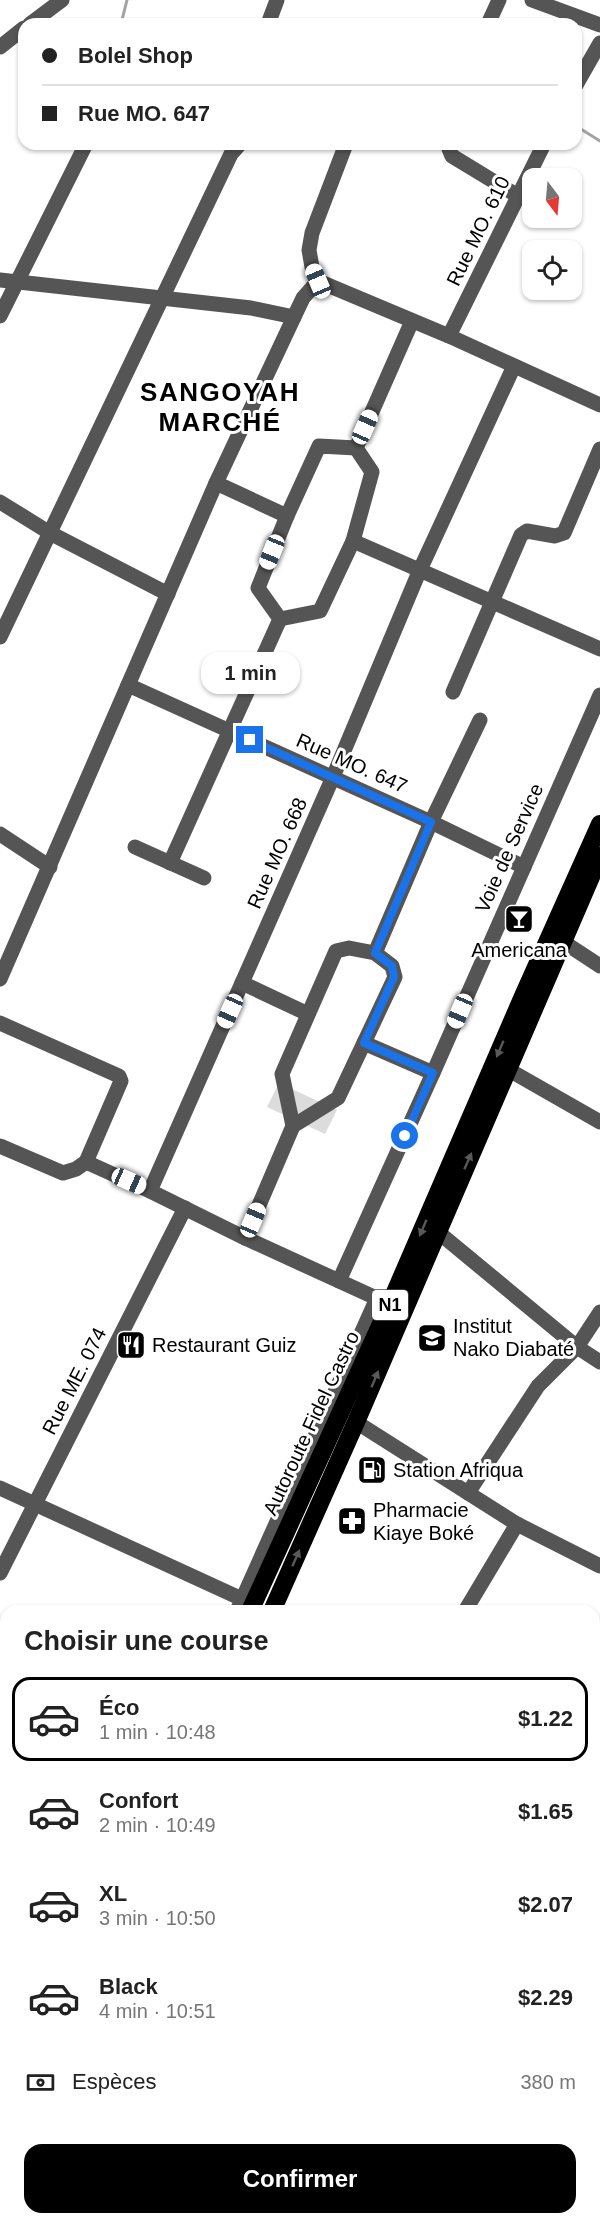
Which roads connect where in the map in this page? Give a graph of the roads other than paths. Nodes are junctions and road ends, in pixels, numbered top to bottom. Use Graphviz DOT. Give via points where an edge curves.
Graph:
graph roads {
  1 [pos="62,0"];
  2 [pos="277,0"];
  3 [pos="499,0"];
  4 [pos="532,0"];
  5 [pos="38,18"];
  6 [pos="270,18"];
  7 [pos="491,18"];
  8 [pos="581,18"];
  9 [pos="582,18"];
  10 [pos="600,25"];
  11 [pos="18,33"];
  12 [pos="600,43"];
  13 [pos="0,47"];
  14 [pos="582,74"];
  15 [pos="83,150"];
  16 [pos="235,150"];
  17 [pos="344,150"];
  18 [pos="450,150"];
  19 [pos="541,150"];
  20 [pos="518,196"];
  21 [pos="0,280"];
  22 [pos="318,281"];
  23 [pos="17,282"];
  24 [pos="161,298"];
  25 [pos="0,316"];
  26 [pos="294,316"];
  27 [pos="412,321"];
  28 [pos="449,336"];
  29 [pos="514,366"];
  30 [pos="600,405"];
  31 [pos="356,448"];
  32 [pos="600,449"];
  33 [pos="216,483"];
  34 [pos="0,502"];
  35 [pos="287,516"];
  36 [pos="50,533"];
  37 [pos="353,542"];
  38 [pos="419,572"];
  39 [pos="168,594"];
  40 [pos="492,604"];
  41 [pos="280,619"];
  42 [pos="0,637"];
  43 [pos="600,649"];
  44 [pos="128,685"];
  45 [pos="453,692"];
  46 [pos="600,695"];
  47 [pos="480,720"];
  48 [pos="229,730"];
  49 [pos="333,777"];
  50 [pos="431,822"];
  51 [pos="600,824"];
  52 [pos="0,834"];
  53 [pos="135,847"];
  54 [pos="600,856"];
  55 [pos="170,863"];
  56 [pos="50,867"];
  57 [pos="524,867"];
  58 [pos="204,878"];
  59 [pos="562,941"];
  60 [pos="375,953"];
  61 [pos="600,966"];
  62 [pos="0,979"];
  63 [pos="242,983"];
  64 [pos="308,1014"];
  65 [pos="0,1023"];
  66 [pos="364,1043"];
  67 [pos="509,1070"];
  68 [pos="433,1073"];
  69 [pos="600,1122"];
  70 [pos="293,1126"];
  71 [pos="0,1146"];
  72 [pos="87,1162"];
  73 [pos="150,1191"];
  74 [pos="184,1208"];
  75 [pos="438,1232"];
  76 [pos="244,1239"];
  77 [pos="339,1281"];
  78 [pos="384,1301"];
  79 [pos="600,1312"];
  80 [pos="577,1347"];
  81 [pos="600,1362"];
  82 [pos="356,1422"];
  83 [pos="0,1488"];
  84 [pos="468,1493"];
  85 [pos="35,1504"];
  86 [pos="517,1524"];
  87 [pos="600,1566"];
  88 [pos="0,1573"];
  89 [pos="239,1605"];
  90 [pos="244,1605"];
  91 [pos="275,1605"];
  92 [pos="469,1605"];
  1 -- 5 [label="street"];
  2 -- 6 [label="street"];
  3 -- 7 [label="street"];
  4 -- 8 [label="street"];
  9 -- 10 [label="street"];
  11 -- 13 [label="street"];
  12 -- 14 [label="street"];
  15 -- 23 [label="street"];
  16 -- 24 [label="street"];
  17 -- 22 [label="street" via="312,233 309,250"];
  18 -- 20 [label="street" via="452,156"];
  19 -- 20 [label="street, Rue MO. 610"];
  20 -- 28 [label="street, Rue MO. 610"];
  21 -- 23 [label="street"];
  22 -- 26 [label="street"];
  22 -- 27 [label="street"];
  23 -- 24 [label="street"];
  23 -- 25 [label="street"];
  24 -- 26 [label="street"];
  24 -- 36 [label="street"];
  26 -- 33 [label="street"];
  27 -- 28 [label="street"];
  27 -- 31 [label="street"];
  28 -- 29 [label="street"];
  29 -- 30 [label="street"];
  29 -- 38 [label="street, Rue MO. 668"];
  31 -- 35 [label="street" via="319,447"];
  31 -- 37 [label="street" via="372,472"];
  32 -- 40 [label="street" via="564,533 555,536 524,532"];
  33 -- 35 [label="street"];
  33 -- 39 [label="street"];
  34 -- 36 [label="street"];
  35 -- 41 [label="street" via="258,588"];
  36 -- 39 [label="street"];
  36 -- 42 [label="street"];
  37 -- 38 [label="street"];
  37 -- 41 [label="street" via="320,611"];
  38 -- 40 [label="street"];
  38 -- 49 [label="street, Rue MO. 668"];
  39 -- 44 [label="street"];
  40 -- 43 [label="street"];
  40 -- 45 [label="street"];
  41 -- 48 [label="street"];
  44 -- 48 [label="street, Rue MO. 647"];
  44 -- 56 [label="street"];
  46 -- 57 [label="street, Voie de Service"];
  47 -- 50 [label="street"];
  48 -- 49 [label="street, Rue MO. 647"];
  48 -- 55 [label="street"];
  49 -- 50 [label="street, Rue MO. 647"];
  49 -- 63 [label="street, Rue MO. 668"];
  50 -- 57 [label="street, Rue MO. 647"];
  50 -- 60 [label="street"];
  51 -- 78 [label="highway, Autoroute Fidel Castro / N1, one-way"];
  52 -- 56 [label="street"];
  53 -- 55 [label="street"];
  54 -- 59 [label="highway, Autoroute Fidel Castro / N1"];
  55 -- 58 [label="street"];
  56 -- 62 [label="street"];
  57 -- 68 [label="street, Voie de Service"];
  59 -- 61 [label="street"];
  59 -- 67 [label="highway, Autoroute Fidel Castro / N1"];
  60 -- 64 [label="street" via="349,948 336,951"];
  60 -- 66 [label="street" via="392,966 394,977"];
  63 -- 64 [label="street"];
  63 -- 73 [label="street, Rue MO. 668"];
  64 -- 70 [label="street" via="282,1074"];
  65 -- 72 [label="street" via="119,1076 121,1081"];
  66 -- 68 [label="street"];
  66 -- 70 [label="street" via="338,1098"];
  67 -- 69 [label="street"];
  75 -- 67 [label="highway, Autoroute Fidel Castro / N1, one-way"];
  68 -- 77 [label="street, Voie de Service"];
  70 -- 76 [label="street"];
  71 -- 72 [label="street" via="63,1173"];
  72 -- 73 [label="street"];
  73 -- 74 [label="street"];
  74 -- 76 [label="street"];
  74 -- 85 [label="street, Rue ME. 074"];
  75 -- 80 [label="street"];
  82 -- 75 [label="highway, Autoroute Fidel Castro / N1, one-way"];
  76 -- 77 [label="street"];
  77 -- 78 [label="street"];
  78 -- 90 [label="highway, Autoroute Fidel Castro / N1"];
  79 -- 80 [label="street"];
  80 -- 81 [label="street"];
  80 -- 84 [label="street" via="538,1386"];
  82 -- 84 [label="street"];
  91 -- 82 [label="highway, Autoroute Fidel Castro / N1, one-way"];
  83 -- 85 [label="street"];
  84 -- 86 [label="street"];
  85 -- 88 [label="street, Rue ME. 074"];
  85 -- 89 [label="street"];
  86 -- 87 [label="street"];
  86 -- 92 [label="street"];
}
